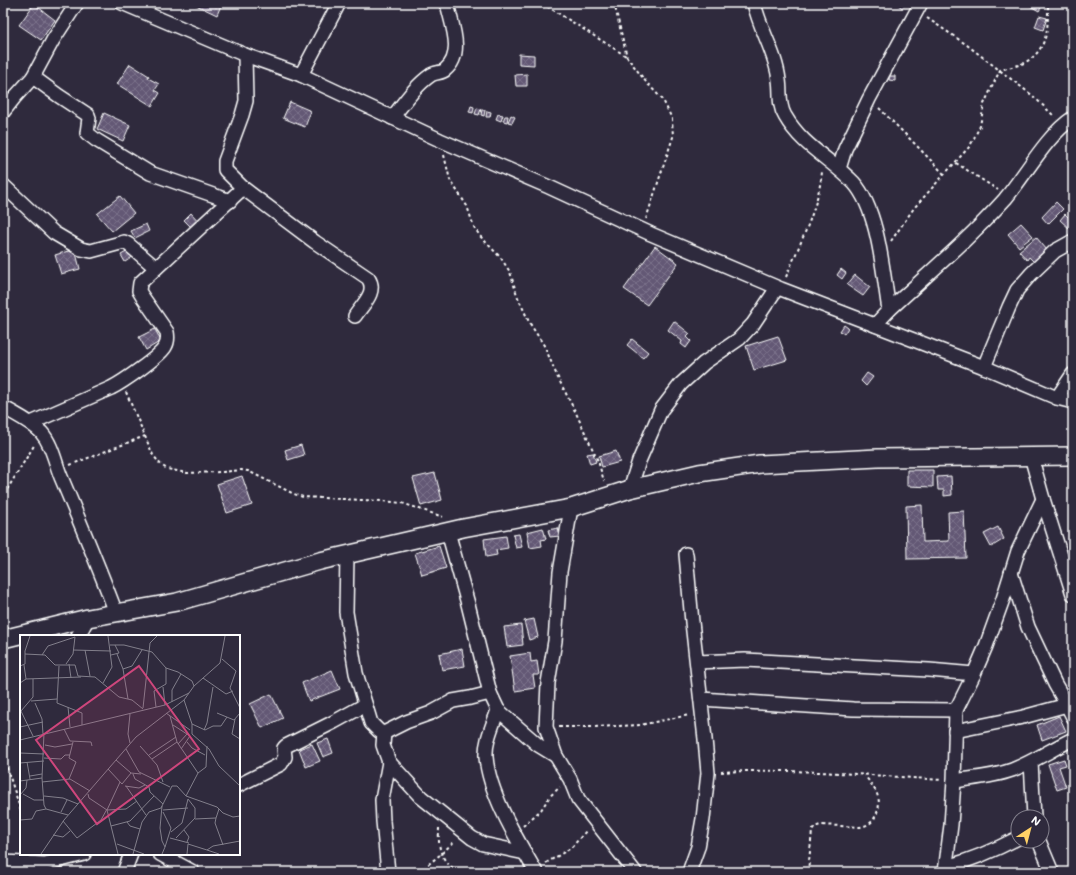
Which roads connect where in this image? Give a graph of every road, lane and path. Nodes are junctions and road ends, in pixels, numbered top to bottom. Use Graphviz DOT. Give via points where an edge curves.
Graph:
graph roads {
  1 [pos="77,3"];
  2 [pos="122,3"];
  3 [pos="339,3"];
  4 [pos="446,3"];
  5 [pos="542,3"];
  6 [pos="614,3"];
  7 [pos="754,3"];
  8 [pos="1048,3"];
  9 [pos="919,7"];
  10 [pos="245,55"];
  11 [pos="627,57"];
  12 [pos="1000,70"];
  13 [pos="301,75"];
  14 [pos="34,77"];
  15 [pos="869,99"];
  16 [pos="3,112"];
  17 [pos="392,118"];
  18 [pos="1068,122"];
  19 [pos="440,140"];
  20 [pos="824,158"];
  21 [pos="956,162"];
  22 [pos="839,169"];
  23 [pos="944,174"];
  24 [pos="3,185"];
  25 [pos="243,188"];
  26 [pos="1006,197"];
  27 [pos="230,201"];
  28 [pos="643,230"];
  29 [pos="1073,241"];
  30 [pos="880,252"];
  31 [pos="156,268"];
  32 [pos="779,288"];
  33 [pos="889,310"];
  34 [pos="355,316"];
  35 [pos="875,325"];
  36 [pos="984,367"];
  37 [pos="1073,374"];
  38 [pos="122,383"];
  39 [pos="1056,398"];
  40 [pos="1073,402"];
  41 [pos="3,407"];
  42 [pos="31,423"];
  43 [pos="42,433"];
  44 [pos="145,436"];
  45 [pos="1032,456"];
  46 [pos="1073,456"];
  47 [pos="58,470"];
  48 [pos="630,489"];
  49 [pos="3,494"];
  50 [pos="608,496"];
  51 [pos="1043,499"];
  52 [pos="571,508"];
  53 [pos="448,525"];
  54 [pos="686,554"];
  55 [pos="347,555"];
  56 [pos="1011,572"];
  57 [pos="1073,594"];
  58 [pos="116,613"];
  59 [pos="88,618"];
  60 [pos="79,635"];
  61 [pos="3,639"];
  62 [pos="696,662"];
  63 [pos="974,674"];
  64 [pos="490,693"];
  65 [pos="701,699"];
  66 [pos="365,705"];
  67 [pos="1068,705"];
  68 [pos="498,710"];
  69 [pos="956,710"];
  70 [pos="702,713"];
  71 [pos="1073,717"];
  72 [pos="546,727"];
  73 [pos="955,730"];
  74 [pos="384,733"];
  75 [pos="1073,739"];
  76 [pos="3,756"];
  77 [pos="556,756"];
  78 [pos="389,762"];
  79 [pos="1031,762"];
  80 [pos="708,773"];
  81 [pos="864,776"];
  82 [pos="570,779"];
  83 [pos="954,781"];
  84 [pos="240,784"];
  85 [pos="20,808"];
  86 [pos="437,809"];
  87 [pos="1034,809"];
  88 [pos="596,821"];
  89 [pos="464,831"];
  90 [pos="514,834"];
  91 [pos="1010,842"];
  92 [pos="1042,849"];
  93 [pos="525,853"];
  94 [pos="441,854"];
  95 [pos="80,855"];
  96 [pos="131,855"];
  97 [pos="162,855"];
  98 [pos="3,862"];
  99 [pos="946,869"];
  100 [pos="535,870"];
  101 [pos="124,872"];
  102 [pos="193,872"];
  103 [pos="388,872"];
  104 [pos="419,872"];
  105 [pos="459,872"];
  106 [pos="635,872"];
  107 [pos="689,872"];
  108 [pos="808,872"];
  109 [pos="1052,872"];
  1 -- 14 [label="street" via="53,40"];
  2 -- 10 [label="street"];
  3 -- 13 [label="street"];
  4 -- 17 [label="street" via="455,37 455,53 451,62 445,71 432,74 416,88"];
  5 -- 11 [label="path"];
  6 -- 11 [label="path"];
  7 -- 20 [label="street" via="776,63 784,114 795,132"];
  8 -- 12 [label="path" via="1048,30 1043,45 1024,63"];
  9 -- 12 [label="path"];
  9 -- 15 [label="street"];
  10 -- 13 [label="street"];
  10 -- 25 [label="street" via="246,102 224,165 228,174"];
  11 -- 28 [label="path" via="663,100 672,119 673,137"];
  12 -- 18 [label="path"];
  12 -- 21 [label="path" via="984,104 977,134"];
  13 -- 17 [label="street"];
  14 -- 16 [label="street"];
  14 -- 27 [label="street" via="88,115 90,118 86,133 102,144 150,173"];
  15 -- 22 [label="street" via="845,149"];
  15 -- 23 [label="path"];
  17 -- 19 [label="street"];
  18 -- 26 [label="street" via="1029,165"];
  19 -- 28 [label="street"];
  19 -- 50 [label="path" via="450,180 467,206 474,227 510,272 529,322 545,347 598,461"];
  20 -- 22 [label="street"];
  20 -- 32 [label="path" via="820,187 809,223"];
  21 -- 23 [label="path"];
  21 -- 26 [label="path"];
  22 -- 30 [label="street" via="855,184 864,198 871,213"];
  23 -- 30 [label="path"];
  24 -- 31 [label="street" via="49,229 81,249 92,251 124,242"];
  25 -- 27 [label="street"];
  25 -- 34 [label="street" via="368,278 371,294"];
  26 -- 33 [label="street"];
  27 -- 31 [label="street"];
  28 -- 32 [label="street"];
  29 -- 36 [label="street" via="1055,251 1017,290"];
  30 -- 33 [label="street"];
  31 -- 38 [label="street" via="140,283 140,291 167,332 167,344 161,352"];
  32 -- 35 [label="street"];
  32 -- 48 [label="street" via="757,320 739,339 704,363 681,384 661,410"];
  33 -- 35 [label="street"];
  35 -- 36 [label="street"];
  36 -- 39 [label="street"];
  37 -- 39 [label="street"];
  38 -- 42 [label="street"];
  38 -- 44 [label="path"];
  39 -- 40 [label="street"];
  41 -- 42 [label="street"];
  42 -- 43 [label="street"];
  43 -- 47 [label="street"];
  43 -- 49 [label="path"];
  44 -- 47 [label="path"];
  44 -- 53 [label="path" via="156,460 173,471 248,471 303,497 402,503"];
  45 -- 46 [label="street"];
  45 -- 48 [label="street" via="878,458 760,464 699,473"];
  45 -- 51 [label="street"];
  47 -- 58 [label="street"];
  48 -- 50 [label="street"];
  50 -- 52 [label="street"];
  51 -- 56 [label="street" via="1018,551"];
  51 -- 57 [label="street"];
  52 -- 53 [label="street"];
  52 -- 72 [label="street" via="560,572"];
  53 -- 55 [label="street"];
  53 -- 64 [label="street"];
  54 -- 62 [label="street"];
  55 -- 58 [label="street" via="177,602"];
  55 -- 66 [label="street" via="346,612 356,673"];
  56 -- 63 [label="street" via="994,625"];
  56 -- 67 [label="street" via="1028,627 1054,684"];
  58 -- 59 [label="street"];
  59 -- 60 [label="street"];
  59 -- 61 [label="street"];
  62 -- 63 [label="street" via="744,660"];
  62 -- 65 [label="street"];
  63 -- 69 [label="street"];
  64 -- 68 [label="street"];
  64 -- 74 [label="street" via="454,701"];
  65 -- 69 [label="street" via="853,708"];
  65 -- 70 [label="street"];
  66 -- 74 [label="street" via="372,723"];
  66 -- 84 [label="street" via="286,746 286,757 281,764"];
  67 -- 71 [label="street"];
  67 -- 73 [label="street"];
  68 -- 77 [label="street" via="533,741"];
  68 -- 90 [label="street" via="488,739 486,757 502,810"];
  69 -- 73 [label="street"];
  70 -- 72 [label="path" via="640,725"];
  70 -- 80 [label="street"];
  72 -- 77 [label="street"];
  73 -- 83 [label="street"];
  74 -- 78 [label="street" via="383,745"];
  75 -- 79 [label="street"];
  76 -- 85 [label="path"];
  77 -- 82 [label="street"];
  78 -- 86 [label="street" via="421,797"];
  78 -- 103 [label="street" via="382,800"];
  79 -- 83 [label="street" via="993,775"];
  79 -- 87 [label="street"];
  80 -- 81 [label="path" via="752,770"];
  80 -- 107 [label="street" via="698,847"];
  81 -- 83 [label="path"];
  81 -- 108 [label="path" via="879,801 873,820 860,827 815,827 812,831"];
  82 -- 88 [label="street" via="578,798"];
  82 -- 90 [label="path" via="550,796 533,819"];
  83 -- 99 [label="street"];
  86 -- 89 [label="street"];
  86 -- 94 [label="path"];
  88 -- 100 [label="path" via="571,848"];
  88 -- 106 [label="street"];
  89 -- 93 [label="street" via="483,844"];
  89 -- 94 [label="path"];
  90 -- 93 [label="street"];
  91 -- 99 [label="street"];
  92 -- 109 [label="street"];
  93 -- 100 [label="street"];
  94 -- 104 [label="path"];
  94 -- 105 [label="path" via="445,862"];
  95 -- 98 [label="street" via="45,864"];
  96 -- 101 [label="street"];
  97 -- 102 [label="street"];
}
